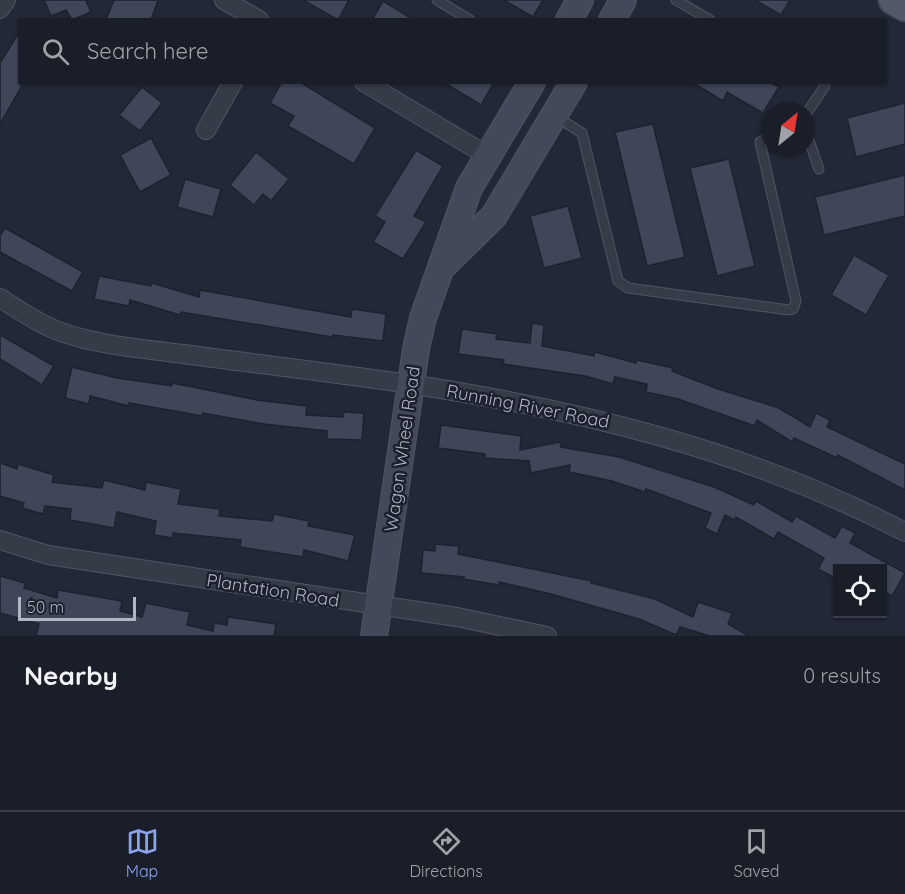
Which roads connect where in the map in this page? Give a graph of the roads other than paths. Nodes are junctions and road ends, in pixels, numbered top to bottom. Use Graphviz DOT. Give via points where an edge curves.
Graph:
graph roads {
  1 [pos="6,0"];
  2 [pos="224,0"];
  3 [pos="437,0"];
  4 [pos="580,0"];
  5 [pos="623,0"];
  6 [pos="676,0"];
  7 [pos="893,0"];
  8 [pos="905,7"];
  9 [pos="0,9"];
  10 [pos="256,18"];
  11 [pos="467,18"];
  12 [pos="570,18"];
  13 [pos="613,18"];
  14 [pos="707,18"];
  15 [pos="232,84"];
  16 [pos="367,84"];
  17 [pos="530,84"];
  18 [pos="573,84"];
  19 [pos="824,84"];
  20 [pos="813,102"];
  21 [pos="555,116"];
  22 [pos="206,130"];
  23 [pos="488,156"];
  24 [pos="763,156"];
  25 [pos="814,156"];
  26 [pos="819,169"];
  27 [pos="520,175"];
  28 [pos="442,266"];
  29 [pos="0,298"];
  30 [pos="411,385"];
  31 [pos="905,532"];
  32 [pos="0,540"];
  33 [pos="379,606"];
  34 [pos="374,636"];
  35 [pos="547,636"];
  1 -- 9 [label="street"];
  2 -- 10 [label="street"];
  3 -- 11 [label="lane"];
  4 -- 12 [label="street"];
  5 -- 13 [label="street"];
  6 -- 14 [label="lane"];
  7 -- 8 [label="main road"];
  15 -- 22 [label="street"];
  16 -- 23 [label="street"];
  17 -- 23 [label="street, Wagon Wheel Road"];
  18 -- 21 [label="street, Wagon Wheel Road"];
  19 -- 20 [label="lane"];
  21 -- 24 [label="lane" via="582,133 618,282 628,288 789,310 796,301"];
  21 -- 27 [label="street, Wagon Wheel Road"];
  23 -- 27 [label="street"];
  23 -- 28 [label="street, Wagon Wheel Road" via="469,188"];
  25 -- 26 [label="lane"];
  27 -- 28 [label="street, Wagon Wheel Road" via="494,216"];
  28 -- 30 [label="street, Wagon Wheel Road" via="423,318"];
  29 -- 30 [label="street, Running River Road" via="50,327 133,347"];
  30 -- 31 [label="street, Running River Road" via="575,413 680,440 758,465"];
  30 -- 33 [label="street, Wagon Wheel Road"];
  32 -- 33 [label="street, Plantation Road" via="48,555"];
  33 -- 34 [label="street, Wagon Wheel Road"];
  33 -- 35 [label="street, Plantation Road"];
}
